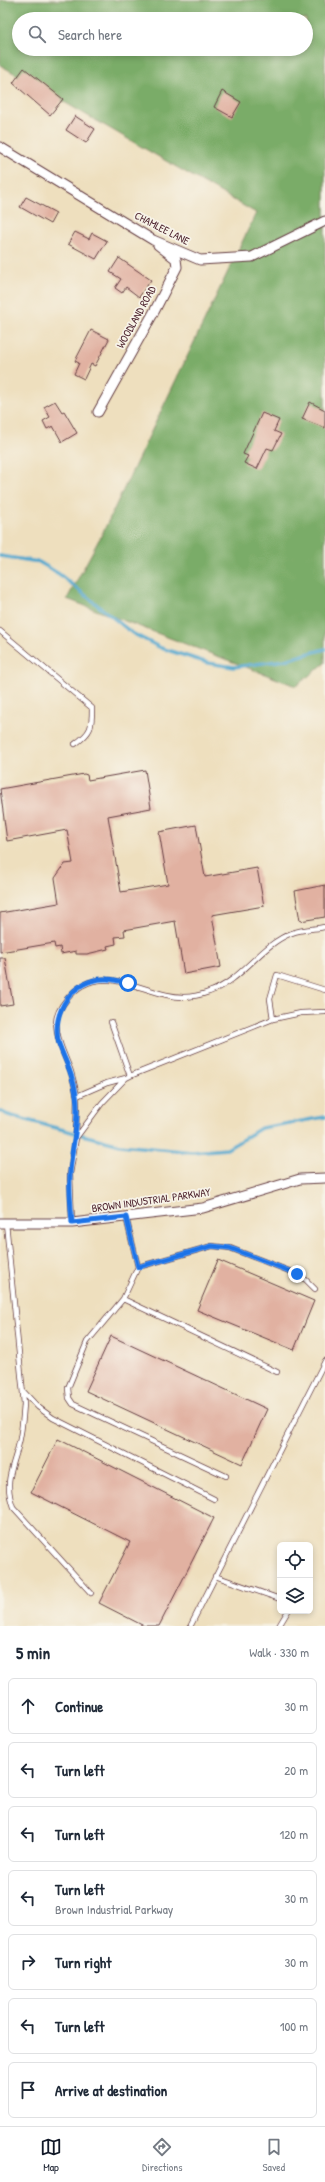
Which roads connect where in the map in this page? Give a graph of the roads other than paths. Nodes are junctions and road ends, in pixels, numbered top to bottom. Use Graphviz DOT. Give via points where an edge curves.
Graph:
graph roads {
  1 [pos="0,147"];
  2 [pos="325,222"];
  3 [pos="153,240"];
  4 [pos="98,412"];
  5 [pos="0,631"];
  6 [pos="75,744"];
  7 [pos="325,927"];
  8 [pos="325,990"];
  9 [pos="325,1012"];
  10 [pos="273,1019"];
  11 [pos="111,1022"];
  12 [pos="128,1077"];
  13 [pos="77,1096"];
  14 [pos="76,1138"];
  15 [pos="325,1178"];
  16 [pos="126,1217"];
  17 [pos="3,1223"];
  18 [pos="72,1223"];
  19 [pos="138,1267"];
  20 [pos="315,1289"];
  21 [pos="123,1299"];
  22 [pos="325,1361"];
  23 [pos="277,1372"];
  24 [pos="23,1390"];
  25 [pos="226,1476"];
  26 [pos="214,1499"];
  27 [pos="216,1576"];
  28 [pos="92,1593"];
  29 [pos="277,1598"];
  30 [pos="286,1614"];
  31 [pos="191,1624"];
  32 [pos="279,1626"];
  1 -- 3 [label="street, CHAMLEE LANE"];
  2 -- 3 [label="street, CHAMLEE LANE" via="252,257 200,260"];
  3 -- 4 [label="street, WOODLAND ROAD" via="176,259 177,267"];
  5 -- 6 [label="lane" via="92,708 92,724 87,736"];
  7 -- 13 [label="lane" via="292,933 273,945 234,980 209,992 189,997 168,996 106,979 89,982 74,990 62,1004 56,1022 59,1043 71,1070"];
  8 -- 10 [label="lane" via="277,975 270,999"];
  9 -- 10 [label="lane" via="300,1013"];
  10 -- 12 [label="lane"];
  11 -- 12 [label="lane"];
  12 -- 13 [label="lane"];
  12 -- 14 [label="lane" via="102,1103"];
  13 -- 14 [label="lane"];
  14 -- 18 [label="lane" via="70,1174"];
  15 -- 16 [label="street, BROWN INDUSTRIAL PARKWAY" via="300,1179 203,1208"];
  16 -- 18 [label="street, BROWN INDUSTRIAL PARKWAY"];
  16 -- 19 [label="lane"];
  17 -- 18 [label="street, BROWN INDUSTRIAL PARKWAY"];
  17 -- 24 [label="lane"];
  19 -- 20 [label="lane" via="212,1246 230,1248 297,1274"];
  19 -- 21 [label="lane"];
  21 -- 23 [label="lane"];
  21 -- 25 [label="lane" via="87,1342 68,1388 69,1398 73,1404"];
  22 -- 27 [label="lane"];
  24 -- 26 [label="lane" via="38,1407 53,1418"];
  24 -- 28 [label="lane" via="22,1430 9,1476 10,1499 13,1507"];
  27 -- 29 [label="lane"];
  27 -- 31 [label="lane"];
  30 -- 32 [label="lane"];
}
